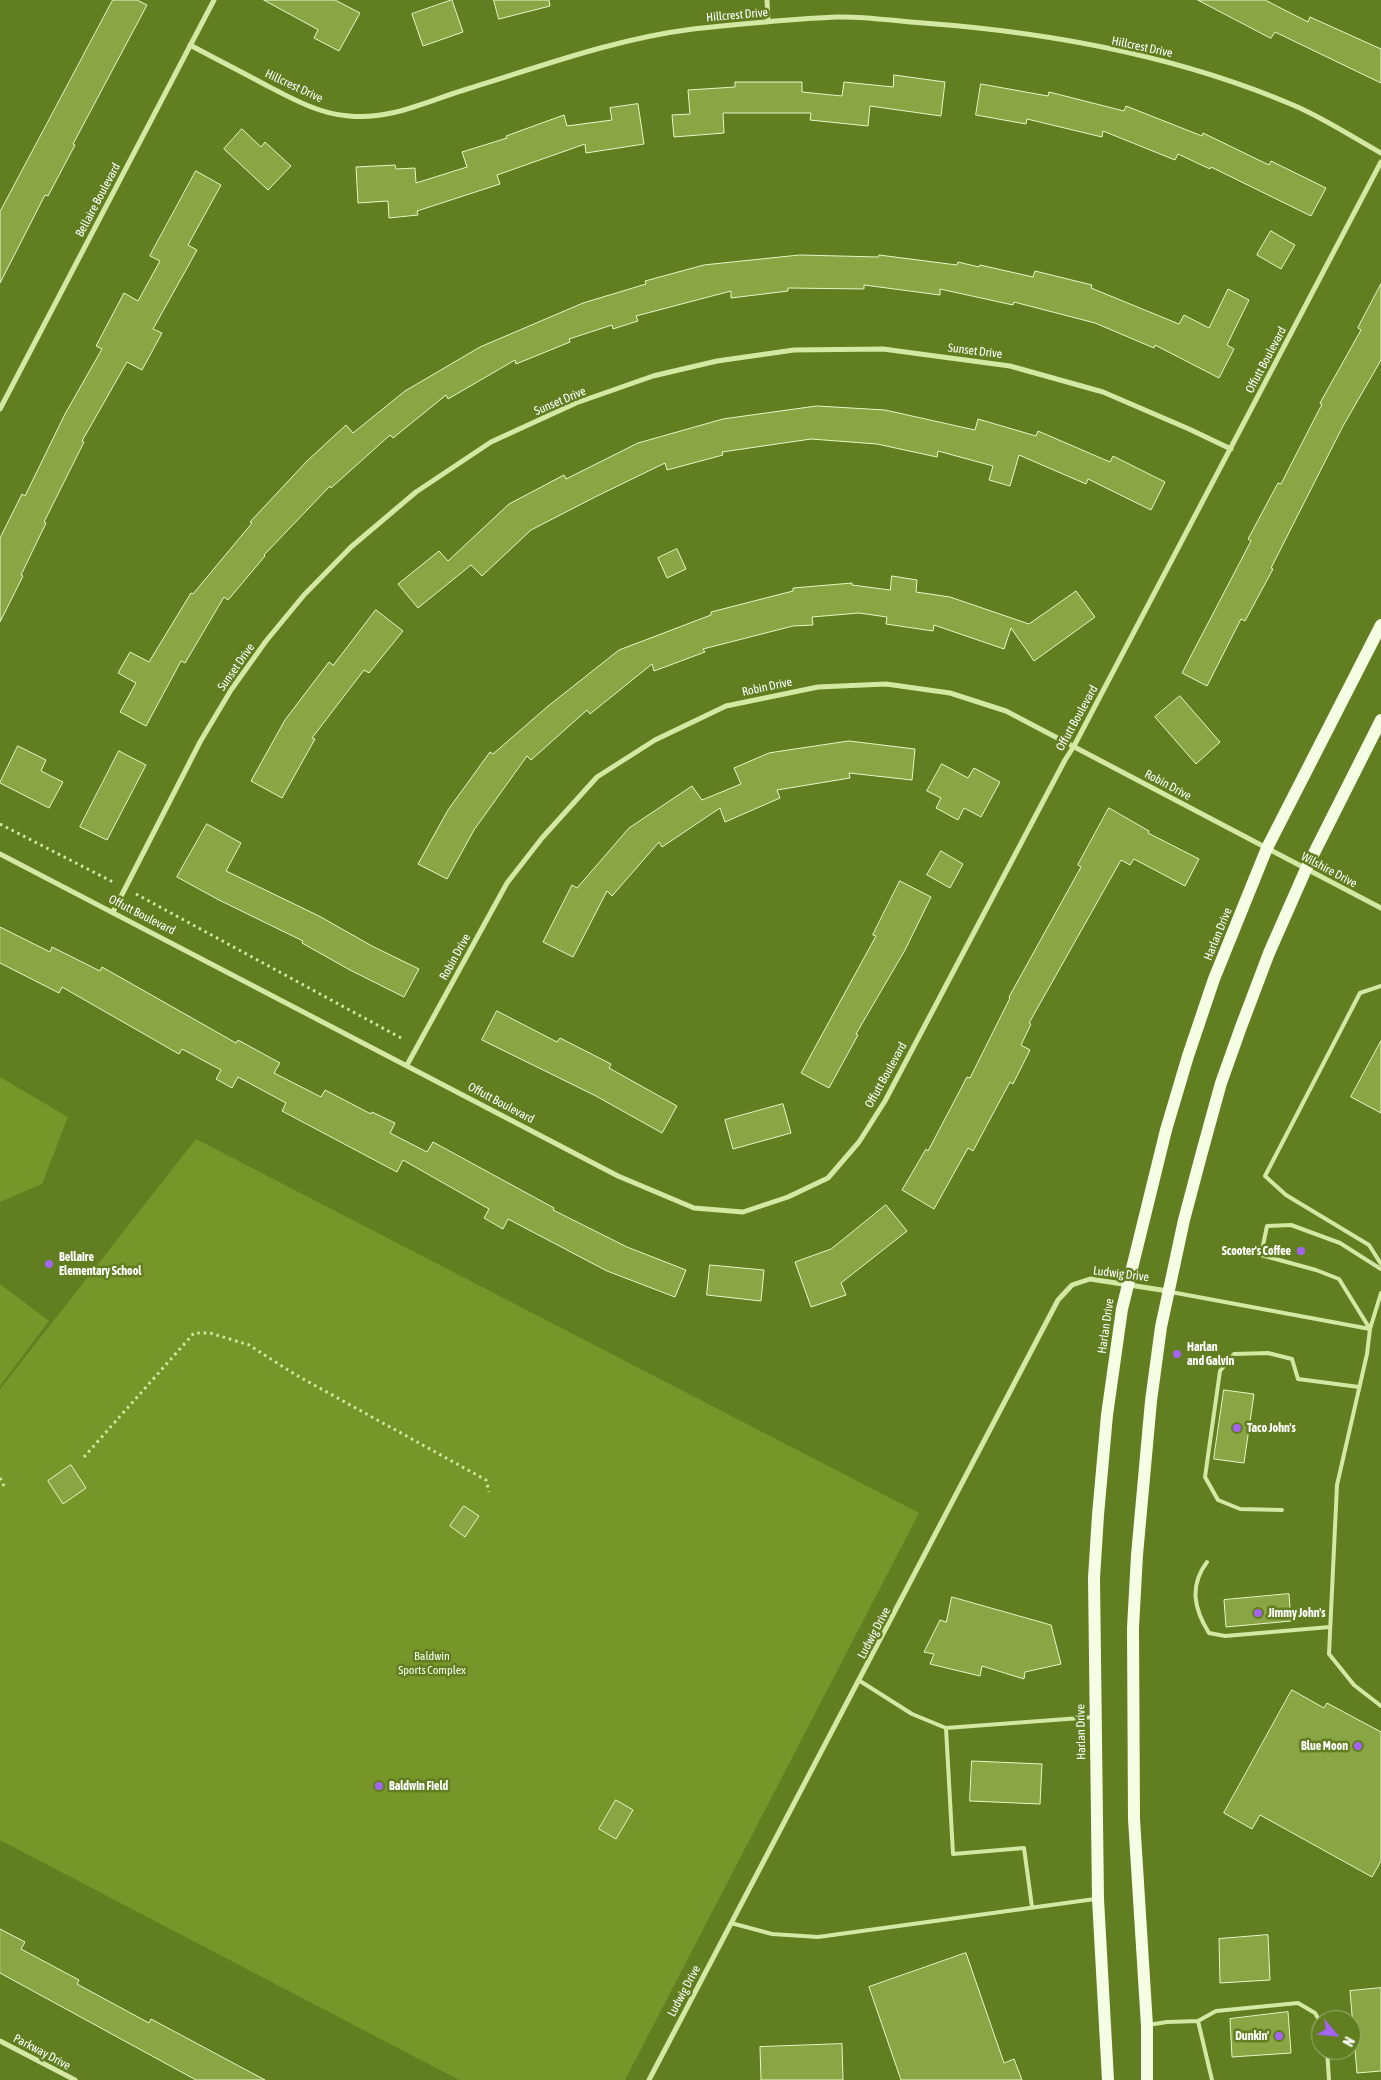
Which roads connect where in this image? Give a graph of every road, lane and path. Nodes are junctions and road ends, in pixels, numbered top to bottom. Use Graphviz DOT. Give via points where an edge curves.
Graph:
graph roads {
  1 [pos="214,0"];
  2 [pos="767,0"];
  3 [pos="768,22"];
  4 [pos="190,45"];
  5 [pos="1381,153"];
  6 [pos="1381,162"];
  7 [pos="0,409"];
  8 [pos="1231,449"];
  9 [pos="1381,625"];
  10 [pos="1381,720"];
  11 [pos="1074,746"];
  12 [pos="0,824"];
  13 [pos="1268,848"];
  14 [pos="0,854"];
  15 [pos="1306,869"];
  16 [pos="125,888"];
  17 [pos="1381,908"];
  18 [pos="113,912"];
  19 [pos="1381,986"];
  20 [pos="403,1039"];
  21 [pos="407,1065"];
  22 [pos="1381,1264"];
  23 [pos="1381,1269"];
  24 [pos="1127,1283"];
  25 [pos="1169,1291"];
  26 [pos="1381,1293"];
  27 [pos="1370,1329"];
  28 [pos="1359,1387"];
  29 [pos="84,1456"];
  30 [pos="0,1478"];
  31 [pos="4,1486"];
  32 [pos="489,1492"];
  33 [pos="1282,1510"];
  34 [pos="1207,1562"];
  35 [pos="1330,1627"];
  36 [pos="860,1681"];
  37 [pos="1381,1706"];
  38 [pos="1094,1718"];
  39 [pos="946,1728"];
  40 [pos="1098,1899"];
  41 [pos="1032,1907"];
  42 [pos="731,1923"];
  43 [pos="1311,2010"];
  44 [pos="1198,2021"];
  45 [pos="1146,2026"];
  46 [pos="0,2041"];
  47 [pos="1328,2060"];
  48 [pos="75,2080"];
  49 [pos="649,2080"];
  50 [pos="1108,2080"];
  51 [pos="1147,2080"];
  52 [pos="1212,2080"];
  53 [pos="1329,2080"];
  1 -- 4 [label="street, Bellaire Boulevard"];
  2 -- 3 [label="street"];
  3 -- 4 [label="street, Hillcrest Drive" via="690,30 604,47 408,110 362,116 347,116 299,102"];
  3 -- 5 [label="street, Hillcrest Drive" via="839,16 989,28 1057,38 1173,63 1221,77 1296,106"];
  4 -- 7 [label="street, Bellaire Boulevard"];
  6 -- 8 [label="street, Offutt Boulevard"];
  8 -- 11 [label="street, Offutt Boulevard"];
  8 -- 16 [label="street, Sunset Drive" via="1103,392 1010,366 883,349 794,350 717,361 653,376 576,403 491,442 416,492 351,547 304,595 266,640 231,690 200,742"];
  9 -- 13 [label="main road, Harlan Drive"];
  10 -- 15 [label="main road"];
  11 -- 13 [label="street, Robin Drive"];
  11 -- 21 [label="street, Robin Drive" via="1006,711 950,692 886,684 818,687 726,706 655,740 597,777 542,838 507,883"];
  11 -- 21 [label="street, Offutt Boulevard" via="885,1101 859,1142 828,1178 820,1182 788,1197 742,1212 694,1208 618,1176"];
  12 -- 16 [label="path"];
  13 -- 15 [label="street, Wilshire Drive"];
  13 -- 24 [label="main road, Harlan Drive" via="1214,980 1188,1056"];
  14 -- 18 [label="street, Offutt Boulevard"];
  15 -- 17 [label="street, Wilshire Drive"];
  15 -- 25 [label="main road" via="1269,953 1221,1083 1184,1220"];
  16 -- 18 [label="street, Sunset Drive"];
  16 -- 20 [label="path"];
  18 -- 21 [label="street, Offutt Boulevard"];
  19 -- 22 [label="lane" via="1360,994 1265,1176 1286,1195 1369,1245"];
  23 -- 27 [label="lane" via="1340,1243 1291,1225 1267,1226 1261,1255 1339,1279"];
  24 -- 25 [label="street, Ludwig Drive"];
  24 -- 36 [label="street, Ludwig Drive" via="1090,1279 1072,1285 1058,1300"];
  24 -- 38 [label="main road, Harlan Drive" via="1107,1415 1098,1515 1094,1578"];
  25 -- 27 [label="lane"];
  25 -- 45 [label="main road" via="1158,1341 1151,1401 1133,1628 1134,1819"];
  26 -- 27 [label="lane"];
  27 -- 28 [label="lane"];
  28 -- 33 [label="lane" via="1298,1379 1292,1359 1268,1352 1234,1354 1220,1371 1205,1477 1218,1500 1240,1509"];
  28 -- 35 [label="lane" via="1337,1485"];
  29 -- 32 [label="path" via="194,1333 210,1333 249,1345 296,1375 486,1480"];
  30 -- 31 [label="path"];
  34 -- 35 [label="lane" via="1198,1573 1194,1598 1209,1633 1225,1636"];
  35 -- 37 [label="lane" via="1329,1654 1354,1685"];
  36 -- 39 [label="lane" via="912,1714"];
  36 -- 42 [label="street, Ludwig Drive"];
  38 -- 39 [label="lane"];
  38 -- 40 [label="main road, Harlan Drive"];
  39 -- 41 [label="lane" via="953,1854 1024,1848"];
  40 -- 41 [label="lane"];
  40 -- 50 [label="main road, Harlan Drive"];
  41 -- 42 [label="lane" via="818,1937 772,1934"];
  42 -- 49 [label="street, Ludwig Drive"];
  43 -- 44 [label="lane" via="1298,2003 1216,2012"];
  44 -- 45 [label="lane"];
  44 -- 52 [label="lane"];
  45 -- 51 [label="main road"];
  46 -- 48 [label="street, Parkway Drive"];
  47 -- 53 [label="lane"];
}
